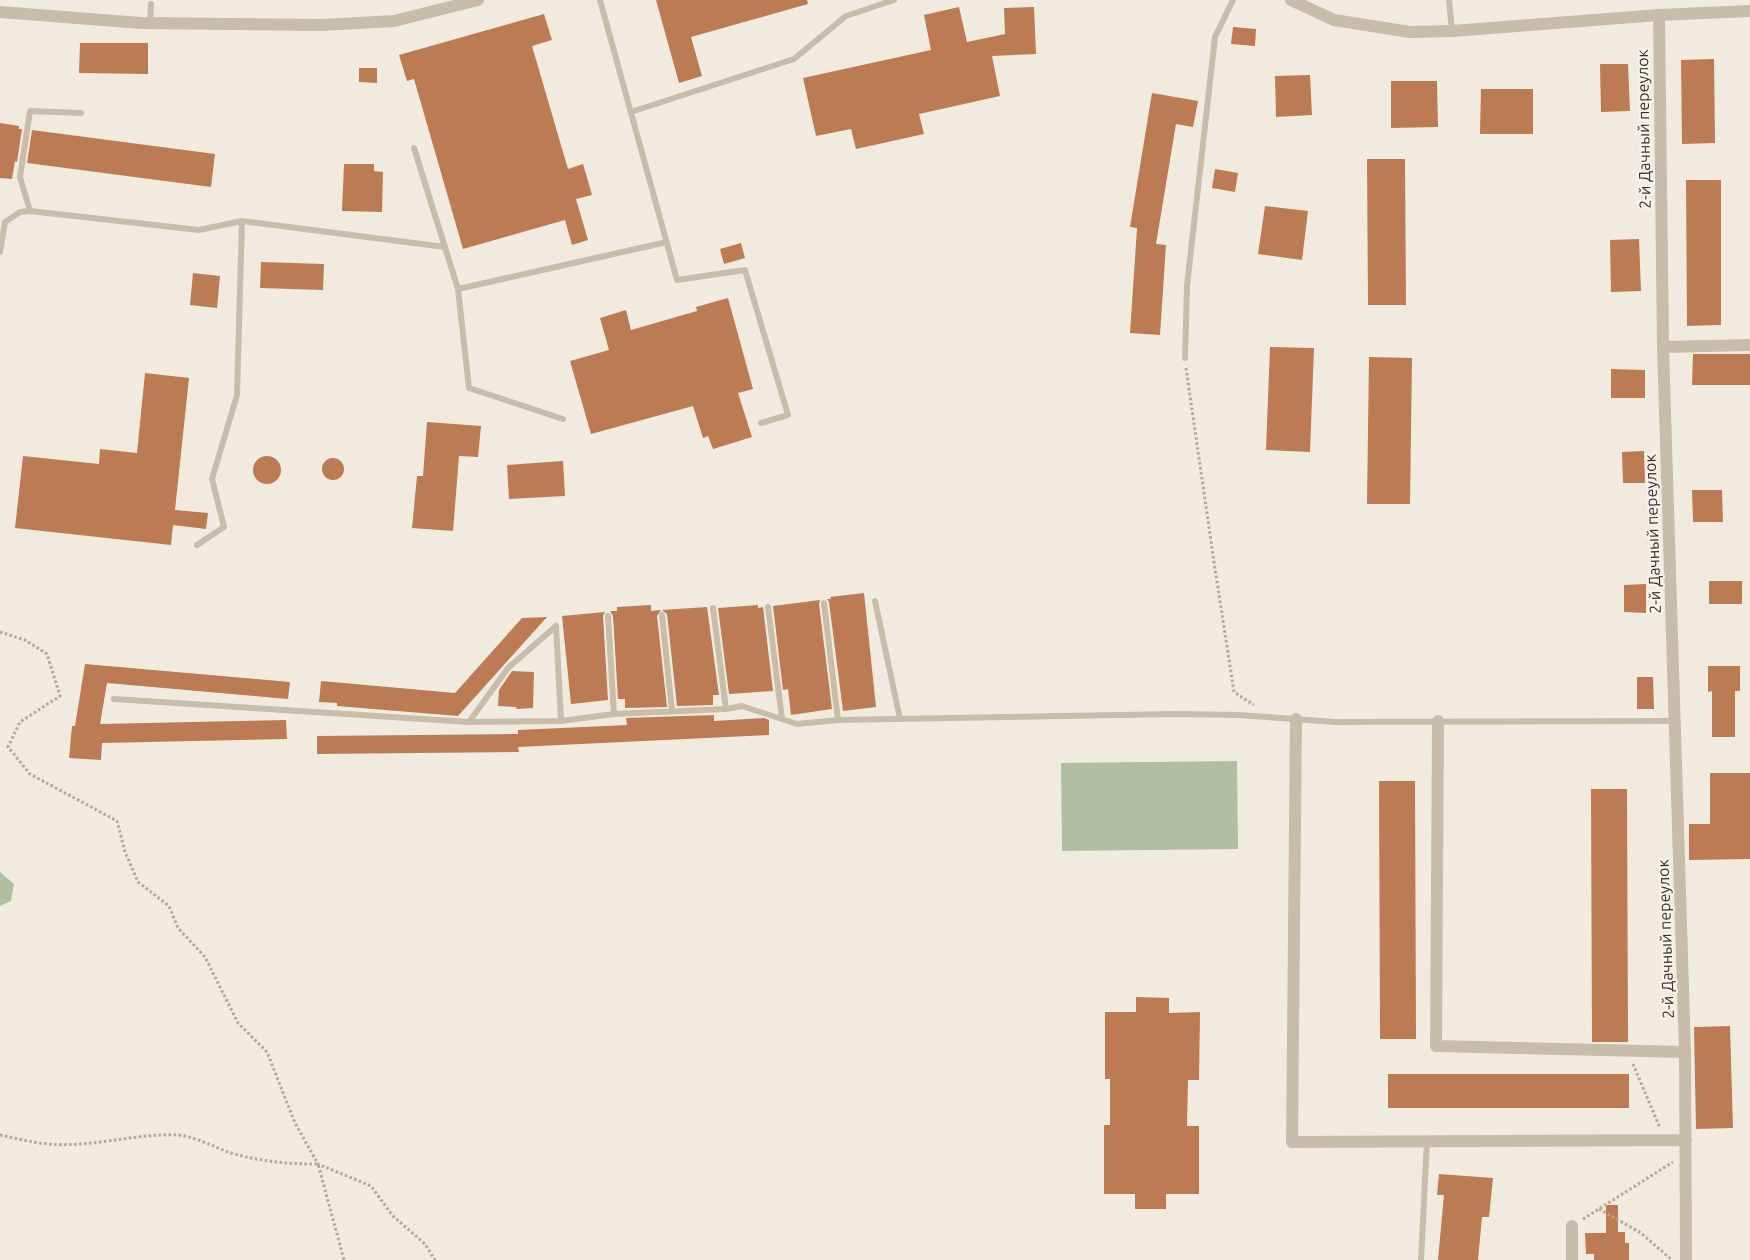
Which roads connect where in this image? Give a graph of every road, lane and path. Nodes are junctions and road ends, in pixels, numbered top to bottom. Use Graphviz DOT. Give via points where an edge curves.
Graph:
graph roads {
  1 [pos="478,0"];
  2 [pos="600,0"];
  3 [pos="894,0"];
  4 [pos="1233,0"];
  5 [pos="1291,0"];
  6 [pos="1449,0"];
  7 [pos="151,4"];
  8 [pos="0,12"];
  9 [pos="1750,12"];
  10 [pos="1659,15"];
  11 [pos="150,23"];
  12 [pos="1452,31"];
  13 [pos="631,112"];
  14 [pos="81,113"];
  15 [pos="414,148"];
  16 [pos="30,211"];
  17 [pos="242,221"];
  18 [pos="667,242"];
  19 [pos="445,247"];
  20 [pos="0,252"];
  21 [pos="458,289"];
  22 [pos="1750,345"];
  23 [pos="1664,347"];
  24 [pos="1185,358"];
  25 [pos="563,419"];
  26 [pos="761,423"];
  27 [pos="196,545"];
  28 [pos="875,601"];
  29 [pos="824,604"];
  30 [pos="768,607"];
  31 [pos="713,608"];
  32 [pos="662,615"];
  33 [pos="608,616"];
  34 [pos="0,632"];
  35 [pos="114,699"];
  36 [pos="726,709"];
  37 [pos="672,711"];
  38 [pos="614,714"];
  39 [pos="1274,718"];
  40 [pos="782,719"];
  41 [pos="900,719"];
  42 [pos="1296,719"];
  43 [pos="838,720"];
  44 [pos="561,721"];
  45 [pos="1438,721"];
  46 [pos="1675,721"];
  47 [pos="469,722"];
  48 [pos="1627,1050"];
  49 [pos="1685,1052"];
  50 [pos="1660,1128"];
  51 [pos="0,1134"];
  52 [pos="1686,1140"];
  53 [pos="1427,1141"];
  54 [pos="1676,1160"];
  55 [pos="318,1164"];
  56 [pos="1599,1209"];
  57 [pos="1572,1226"];
  58 [pos="344,1260"];
  59 [pos="435,1260"];
  60 [pos="1421,1260"];
  61 [pos="1572,1260"];
  62 [pos="1672,1260"];
  63 [pos="1686,1260"];
  1 -- 11 [label="street" via="394,22 322,25"];
  2 -- 13 [label="lane"];
  3 -- 13 [label="lane" via="846,16 794,59"];
  4 -- 24 [label="lane" via="1215,37 1187,286"];
  5 -- 12 [label="street" via="1334,20 1410,32"];
  6 -- 12 [label="lane"];
  7 -- 11 [label="lane"];
  8 -- 11 [label="street"];
  9 -- 10 [label="street"];
  10 -- 12 [label="street"];
  10 -- 23 [label="street, 2-й Дачный переулок"];
  13 -- 18 [label="lane"];
  14 -- 16 [label="lane" via="30,111 20,177"];
  15 -- 19 [label="lane"];
  16 -- 17 [label="lane" via="199,230"];
  16 -- 20 [label="lane" via="20,212 5,222"];
  17 -- 19 [label="lane"];
  17 -- 27 [label="lane" via="237,395 212,479 224,527"];
  18 -- 21 [label="lane"];
  18 -- 26 [label="lane" via="678,280 745,270 788,415"];
  19 -- 21 [label="lane"];
  21 -- 25 [label="lane" via="469,388"];
  22 -- 23 [label="street"];
  23 -- 46 [label="street, 2-й Дачный переулок"];
  24 -- 39 [label="path" via="1234,692"];
  28 -- 41 [label="lane"];
  29 -- 43 [label="lane"];
  30 -- 40 [label="lane"];
  31 -- 36 [label="lane"];
  32 -- 37 [label="lane"];
  33 -- 38 [label="lane"];
  34 -- 55 [label="path" via="25,640 47,654 60,696 20,722 8,747 30,774 117,821 125,852 138,882 169,906 178,928 205,957 238,1023 267,1052 295,1124"];
  35 -- 47 [label="lane"];
  36 -- 37 [label="lane"];
  36 -- 40 [label="lane" via="742,706"];
  37 -- 38 [label="lane"];
  38 -- 44 [label="lane"];
  39 -- 41 [label="lane" via="1165,714"];
  39 -- 42 [label="lane"];
  40 -- 43 [label="lane" via="797,724"];
  41 -- 43 [label="lane"];
  42 -- 45 [label="lane"];
  42 -- 53 [label="street" via="1292,1142"];
  44 -- 47 [label="lane"];
  44 -- 47 [label="lane" via="556,626 508,668"];
  45 -- 46 [label="lane"];
  45 -- 48 [label="street" via="1436,1046"];
  46 -- 49 [label="street, 2-й Дачный переулок"];
  48 -- 49 [label="street"];
  48 -- 50 [label="path"];
  49 -- 52 [label="street, 2-й Дачный переулок"];
  51 -- 55 [label="path" via="49,1144 178,1135 234,1154 282,1164"];
  52 -- 53 [label="street"];
  52 -- 63 [label="street, 2-й Дачный переулок"];
  53 -- 60 [label="lane"];
  54 -- 56 [label="path"];
  55 -- 58 [label="path"];
  55 -- 59 [label="path" via="370,1186 392,1215 425,1244"];
  56 -- 57 [label="path"];
  56 -- 62 [label="path" via="1641,1233"];
  57 -- 61 [label="street"];
}
